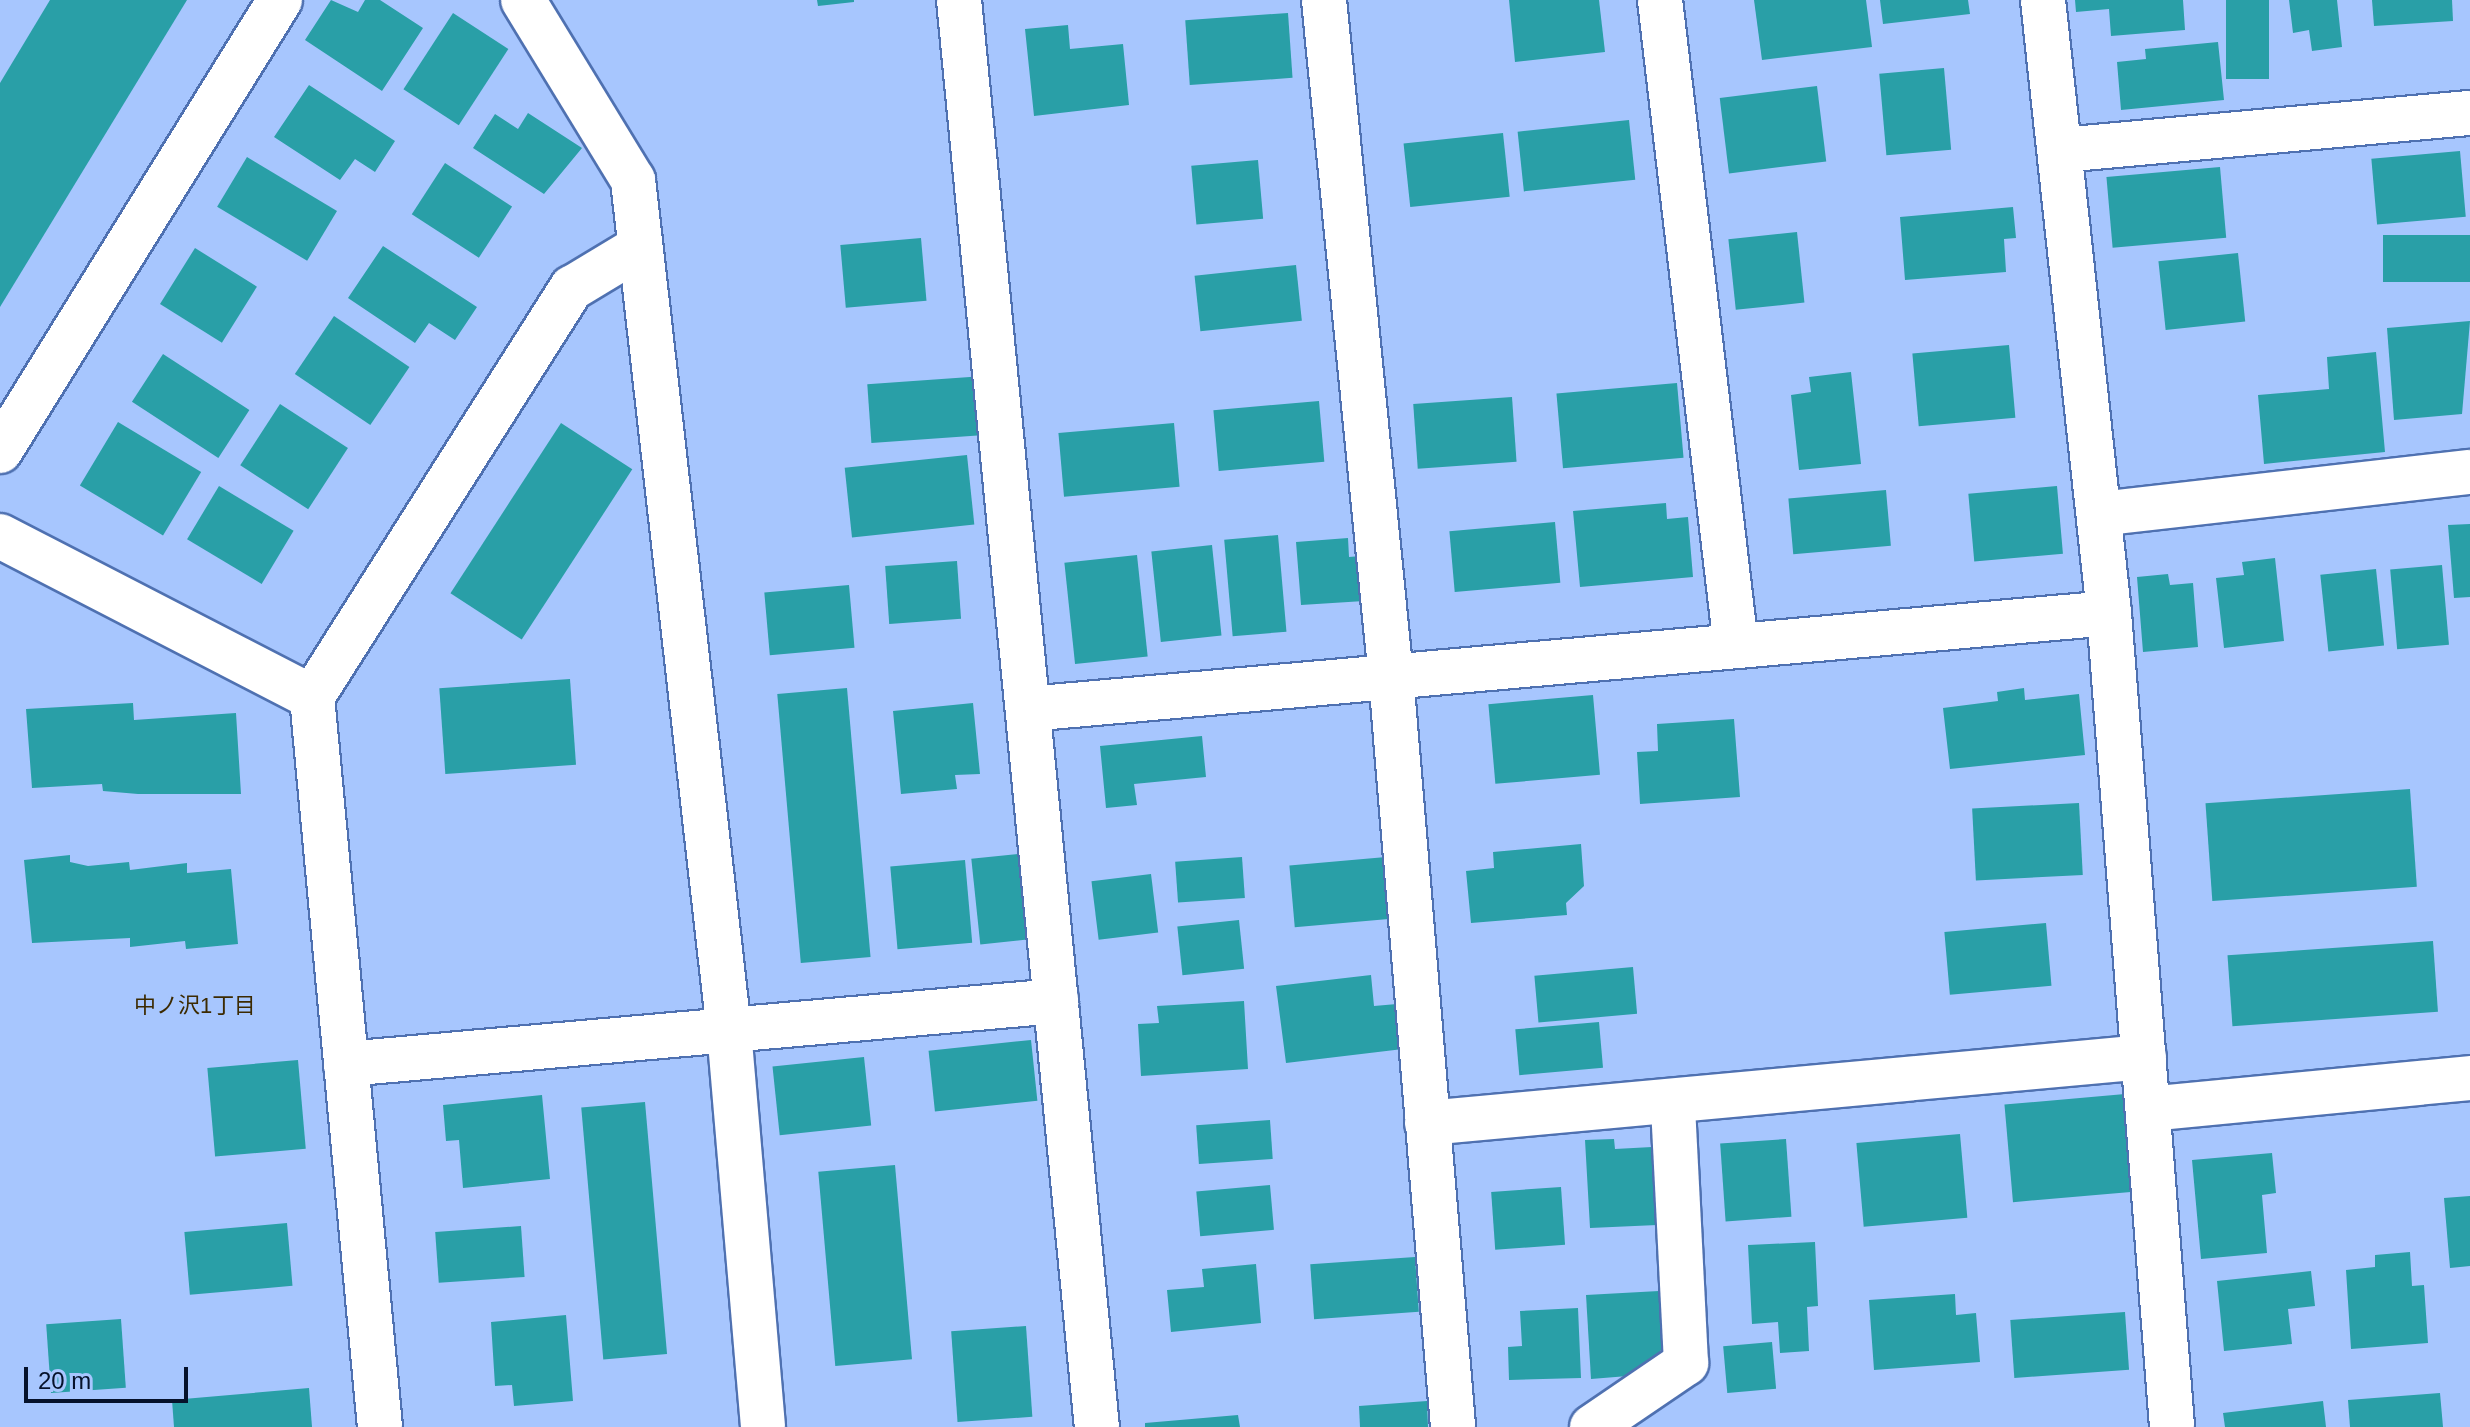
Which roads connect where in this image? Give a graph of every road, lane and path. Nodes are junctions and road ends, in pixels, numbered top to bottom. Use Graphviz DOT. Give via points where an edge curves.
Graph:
graph roads {
  1 [pos="280,0"];
  2 [pos="523,0"];
  3 [pos="959,0"];
  4 [pos="1324,0"];
  5 [pos="1660,0"];
  6 [pos="2043,0"];
  7 [pos="2470,113"];
  8 [pos="2062,150"];
  9 [pos="640,247"];
  10 [pos="0,451"];
  11 [pos="2470,472"];
  12 [pos="2099,514"];
  13 [pos="0,536"];
  14 [pos="2109,613"];
  15 [pos="1736,646"];
  16 [pos="1391,677"];
  17 [pos="312,697"];
  18 [pos="1028,709"];
  19 [pos="1056,1001"];
  20 [pos="729,1030"];
  21 [pos="2144,1057"];
  22 [pos="346,1064"];
  23 [pos="2470,1078"];
  24 [pos="1673,1105"];
  25 [pos="2148,1109"];
  26 [pos="1427,1123"];
  27 [pos="380,1427"];
  28 [pos="763,1427"];
  29 [pos="1097,1427"];
  30 [pos="1453,1427"];
  31 [pos="1592,1427"];
  32 [pos="2172,1427"];
  1 -- 10 [label="street"];
  2 -- 9 [label="street" via="633,180"];
  3 -- 18 [label="street"];
  4 -- 16 [label="street"];
  5 -- 15 [label="street"];
  6 -- 8 [label="street"];
  7 -- 8 [label="street"];
  8 -- 12 [label="street"];
  9 -- 17 [label="street" via="572,288"];
  9 -- 20 [label="street"];
  11 -- 12 [label="street"];
  12 -- 14 [label="street"];
  13 -- 17 [label="street"];
  14 -- 15 [label="street"];
  14 -- 21 [label="street"];
  15 -- 16 [label="street"];
  16 -- 18 [label="street"];
  16 -- 26 [label="street"];
  17 -- 22 [label="street"];
  18 -- 19 [label="street"];
  19 -- 20 [label="street"];
  19 -- 29 [label="street"];
  20 -- 22 [label="street"];
  20 -- 28 [label="street"];
  21 -- 24 [label="street"];
  21 -- 25 [label="street"];
  22 -- 27 [label="street"];
  23 -- 25 [label="street"];
  24 -- 26 [label="street"];
  24 -- 31 [label="street" via="1686,1363"];
  25 -- 32 [label="street"];
  26 -- 30 [label="street"];
}
